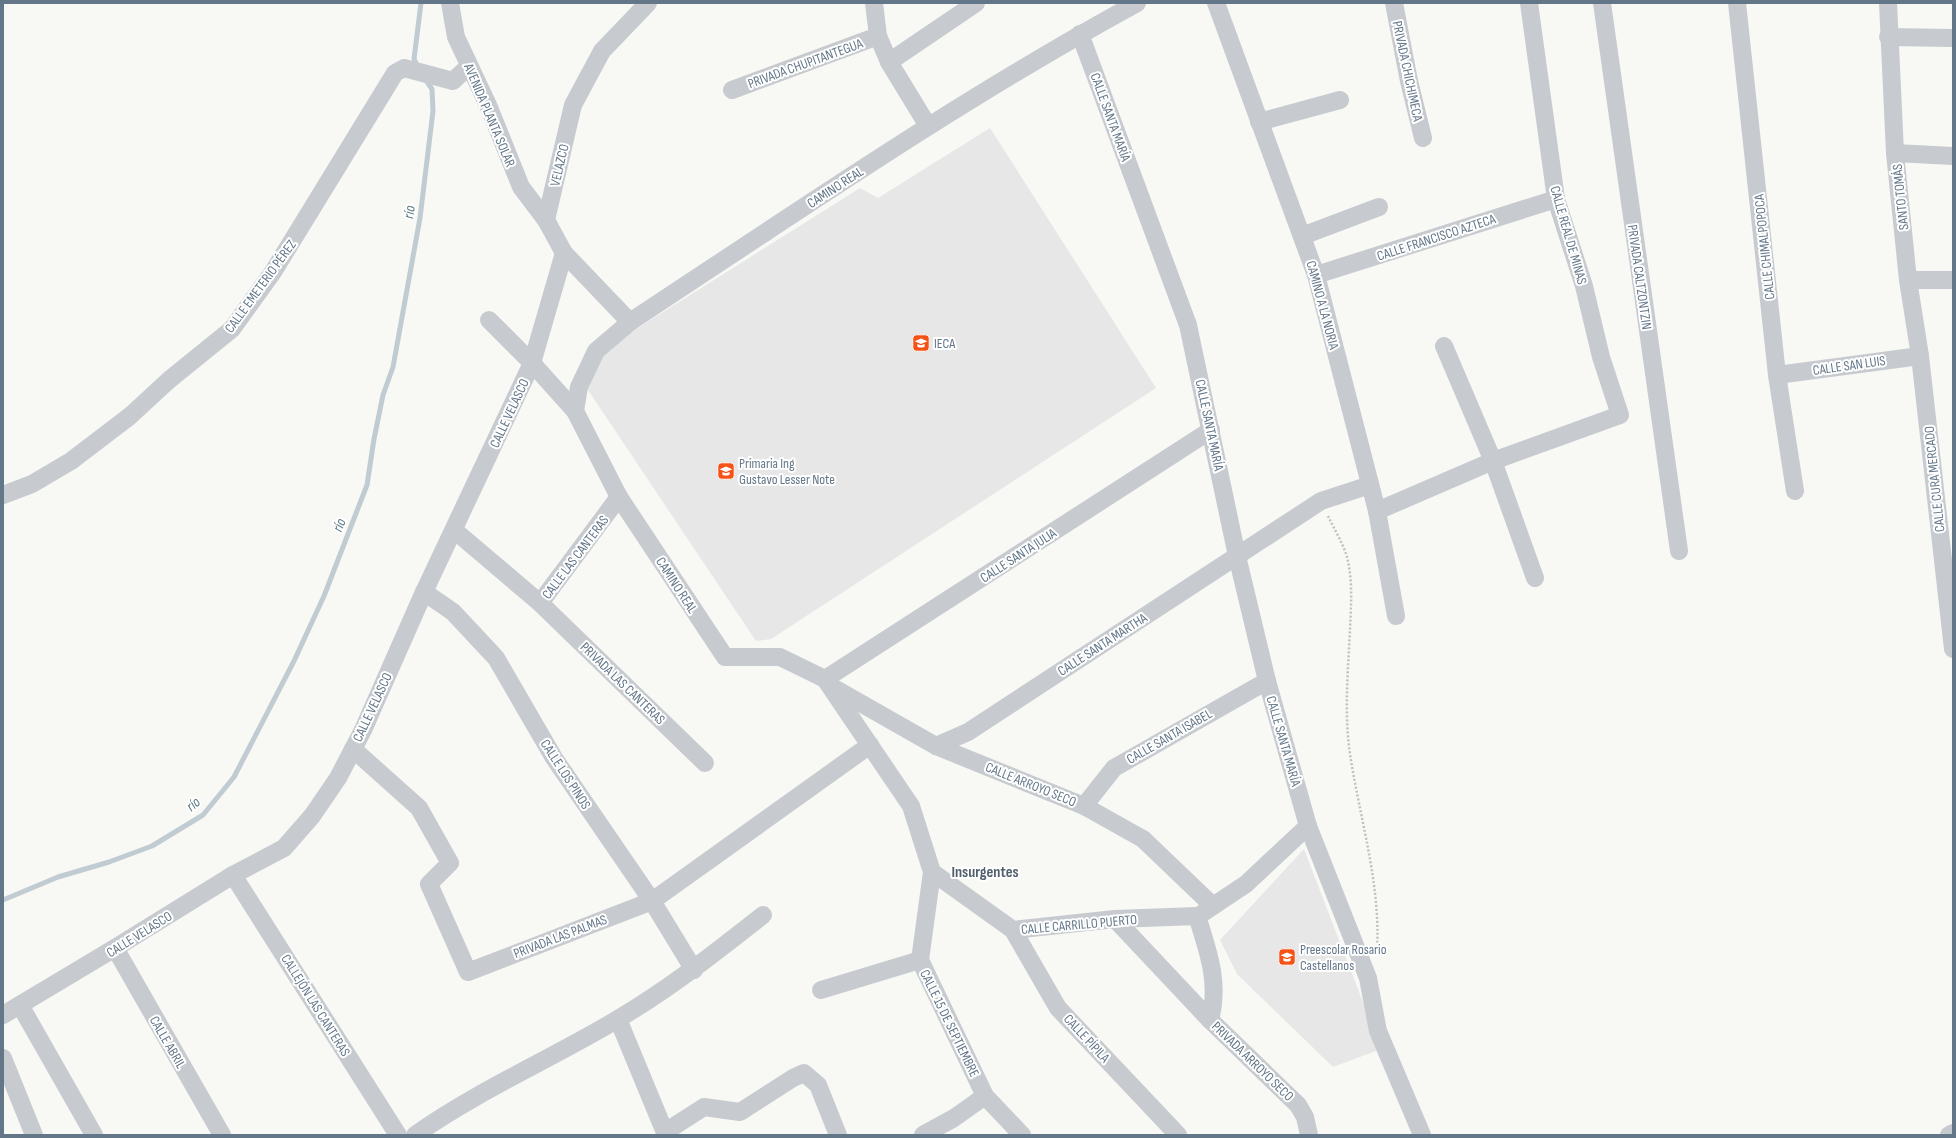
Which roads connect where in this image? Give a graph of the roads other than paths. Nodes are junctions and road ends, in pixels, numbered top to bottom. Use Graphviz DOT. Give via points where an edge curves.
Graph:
graph roads {
  1 [pos="450,3"];
  2 [pos="648,3"];
  3 [pos="874,3"];
  4 [pos="976,3"];
  5 [pos="1137,3"];
  6 [pos="1216,3"];
  7 [pos="1394,3"];
  8 [pos="1528,3"];
  9 [pos="1602,3"];
  10 [pos="1737,3"];
  11 [pos="1888,3"];
  12 [pos="1080,34"];
  13 [pos="878,36"];
  14 [pos="1888,37"];
  15 [pos="1953,38"];
  16 [pos="889,62"];
  17 [pos="469,66"];
  18 [pos="732,90"];
  19 [pos="1340,100"];
  20 [pos="1259,122"];
  21 [pos="928,126"];
  22 [pos="1423,138"];
  23 [pos="1895,153"];
  24 [pos="1953,156"];
  25 [pos="1556,198"];
  26 [pos="1379,207"];
  27 [pos="546,220"];
  28 [pos="1302,236"];
  29 [pos="564,253"];
  30 [pos="1316,274"];
  31 [pos="1908,280"];
  32 [pos="1953,280"];
  33 [pos="489,320"];
  34 [pos="630,322"];
  35 [pos="1444,346"];
  36 [pos="1920,356"];
  37 [pos="532,363"];
  38 [pos="1777,375"];
  39 [pos="575,412"];
  40 [pos="1212,430"];
  41 [pos="1493,461"];
  42 [pos="1370,485"];
  43 [pos="1795,491"];
  44 [pos="3,495"];
  45 [pos="619,497"];
  46 [pos="1377,511"];
  47 [pos="454,530"];
  48 [pos="1678,551"];
  49 [pos="1237,556"];
  50 [pos="1535,578"];
  51 [pos="424,592"];
  52 [pos="540,603"];
  53 [pos="1396,616"];
  54 [pos="1953,649"];
  55 [pos="1267,681"];
  56 [pos="829,683"];
  57 [pos="968,732"];
  58 [pos="870,745"];
  59 [pos="936,746"];
  60 [pos="353,749"];
  61 [pos="974,760"];
  62 [pos="705,763"];
  63 [pos="1084,806"];
  64 [pos="1308,826"];
  65 [pos="932,872"];
  66 [pos="233,875"];
  67 [pos="652,901"];
  68 [pos="1213,906"];
  69 [pos="763,915"];
  70 [pos="1197,916"];
  71 [pos="1116,919"];
  72 [pos="1013,930"];
  73 [pos="115,948"];
  74 [pos="920,960"];
  75 [pos="694,970"];
  76 [pos="821,990"];
  77 [pos="20,1005"];
  78 [pos="3,1015"];
  79 [pos="618,1019"];
  80 [pos="1210,1020"];
  81 [pos="3,1058"];
  82 [pos="985,1096"];
  83 [pos="954,1127"];
  84 [pos="666,1133"];
  85 [pos="1953,1133"];
  86 [pos="34,1135"];
  87 [pos="94,1135"];
  88 [pos="222,1135"];
  89 [pos="398,1135"];
  90 [pos="415,1135"];
  91 [pos="838,1135"];
  92 [pos="924,1135"];
  93 [pos="1022,1135"];
  94 [pos="1178,1135"];
  95 [pos="1309,1135"];
  96 [pos="1422,1135"];
  97 [pos="1949,1135"];
  1 -- 17 [label="street, AVENIDA PLANTA SOLAR" via="456,37"];
  2 -- 27 [label="street, VELAZCO" via="602,51 573,105"];
  3 -- 13 [label="street"];
  4 -- 16 [label="street"];
  5 -- 12 [label="street, CAMINO REAL"];
  6 -- 20 [label="street, CAMINO A LA NORIA"];
  7 -- 22 [label="street, PRIVADA CHICHIMECA"];
  8 -- 25 [label="street, CALLE REAL DE MINAS"];
  9 -- 48 [label="street, PRIVADA CALTZONTZIN"];
  10 -- 38 [label="street, CALLE CHIMALPOPOCA"];
  11 -- 14 [label="street, SANTO TOMÁS"];
  12 -- 21 [label="street, CAMINO REAL"];
  12 -- 40 [label="street, CALLE SANTA MARÍA" via="1188,325"];
  13 -- 16 [label="street"];
  13 -- 18 [label="street, PRIVADA CHUPITANTEGUA"];
  14 -- 15 [label="street"];
  14 -- 23 [label="street, SANTO TOMÁS"];
  16 -- 21 [label="street"];
  17 -- 27 [label="street, AVENIDA PLANTA SOLAR" via="488,105 521,187"];
  17 -- 44 [label="street, CALLE EMETERIO PÉREZ" via="453,81 404,68 395,73 273,272 232,328 130,416 71,461 32,484"];
  19 -- 20 [label="street"];
  20 -- 28 [label="street, CAMINO A LA NORIA"];
  21 -- 34 [label="street, CAMINO REAL"];
  23 -- 24 [label="street"];
  23 -- 31 [label="street, SANTO TOMÁS"];
  25 -- 30 [label="street, CALLE FRANCISCO AZTECA"];
  25 -- 41 [label="street, CALLE REAL DE MINAS" via="1620,415"];
  26 -- 28 [label="street"];
  27 -- 29 [label="street"];
  28 -- 30 [label="street, CAMINO A LA NORIA"];
  29 -- 34 [label="street"];
  29 -- 37 [label="street, CALLE VELASCO"];
  30 -- 42 [label="street, CAMINO A LA NORIA"];
  31 -- 32 [label="street"];
  31 -- 36 [label="street, SANTO TOMÁS"];
  33 -- 37 [label="street, CAMINO REAL"];
  34 -- 39 [label="street, CAMINO REAL" via="596,351 579,387"];
  35 -- 41 [label="street"];
  36 -- 38 [label="street, CALLE SAN LUIS"];
  36 -- 54 [label="street, CALLE CURA MERCADO"];
  37 -- 39 [label="street, CAMINO REAL"];
  37 -- 47 [label="street, CALLE VELASCO"];
  38 -- 43 [label="street, CALLE CHIMALPOPOCA"];
  39 -- 45 [label="street, CAMINO REAL"];
  40 -- 49 [label="street, CALLE SANTA MARÍA"];
  40 -- 56 [label="street, CALLE SANTA JULIA"];
  41 -- 46 [label="street"];
  41 -- 50 [label="street"];
  42 -- 46 [label="street, CAMINO A LA NORIA"];
  42 -- 49 [label="street, CALLE SANTA MARTHA" via="1321,501"];
  45 -- 52 [label="street, CALLE LAS CANTERAS"];
  45 -- 56 [label="street, CAMINO REAL" via="725,657 780,657"];
  46 -- 53 [label="street, CAMINO A LA NORIA"];
  47 -- 51 [label="street, CALLE VELASCO"];
  47 -- 52 [label="street, CALLE LAS CANTERAS"];
  49 -- 55 [label="street, CALLE SANTA MARÍA"];
  49 -- 57 [label="street, CALLE SANTA MARTHA"];
  51 -- 60 [label="street, CALLE VELASCO"];
  51 -- 67 [label="street, CALLE LOS PINOS" via="453,612 496,658 554,758"];
  52 -- 62 [label="street, PRIVADA LAS CANTERAS"];
  55 -- 63 [label="street, CALLE SANTA ISABEL" via="1114,768"];
  55 -- 64 [label="street, CALLE SANTA MARÍA"];
  56 -- 58 [label="street, CALLE 15 DE SEPTIEMBRE"];
  56 -- 59 [label="street, CALLE ARROYO SECO"];
  57 -- 59 [label="street, CALLE SANTA MARTHA"];
  57 -- 61 [label="street"];
  58 -- 65 [label="street, CALLE 15 DE SEPTIEMBRE" via="911,806"];
  58 -- 67 [label="street"];
  59 -- 61 [label="street, CALLE ARROYO SECO"];
  60 -- 66 [label="street, CALLE VELASCO" via="338,778 312,816 284,848"];
  60 -- 67 [label="street, PRIVADA LAS PALMAS" via="419,808 450,863 429,884 468,972"];
  61 -- 63 [label="street, CALLE ARROYO SECO"];
  63 -- 68 [label="street, CALLE ARROYO SECO" via="1143,839"];
  64 -- 68 [label="street" via="1246,884"];
  64 -- 96 [label="street, CALLE SANTA MARÍA" via="1368,978 1378,1031"];
  65 -- 72 [label="street, CALLE CARRILLO PUERTO"];
  65 -- 74 [label="street, CALLE 15 DE SEPTIEMBRE"];
  66 -- 73 [label="street, CALLE VELASCO"];
  66 -- 89 [label="street, CALLEJÓN LAS CANTERAS"];
  67 -- 75 [label="street, CALLE LOS PINOS"];
  68 -- 70 [label="street"];
  69 -- 75 [label="street"];
  70 -- 71 [label="street, CALLE CARRILLO PUERTO"];
  70 -- 80 [label="street, PRIVADA ARROYO SECO" via="1214,972 1214,1003"];
  71 -- 72 [label="street, CALLE CARRILLO PUERTO"];
  71 -- 80 [label="street"];
  72 -- 94 [label="street, CALLE PÍPILA" via="1058,1008"];
  73 -- 77 [label="street, CALLE VELASCO"];
  73 -- 88 [label="street, CALLE ABRIL"];
  74 -- 76 [label="street"];
  74 -- 82 [label="street, CALLE 15 DE SEPTIEMBRE"];
  75 -- 79 [label="street"];
  77 -- 78 [label="street, CALLE VELASCO"];
  77 -- 87 [label="street"];
  79 -- 84 [label="street"];
  79 -- 90 [label="street" via="445,1114"];
  80 -- 95 [label="street, PRIVADA ARROYO SECO" via="1298,1105 1305,1117"];
  81 -- 86 [label="street"];
  82 -- 83 [label="street"];
  82 -- 93 [label="street, CALLE 15 DE SEPTIEMBRE"];
  83 -- 92 [label="street"];
  84 -- 91 [label="street" via="704,1107 740,1112 804,1073 818,1085"];
  85 -- 97 [label="street"];
}
